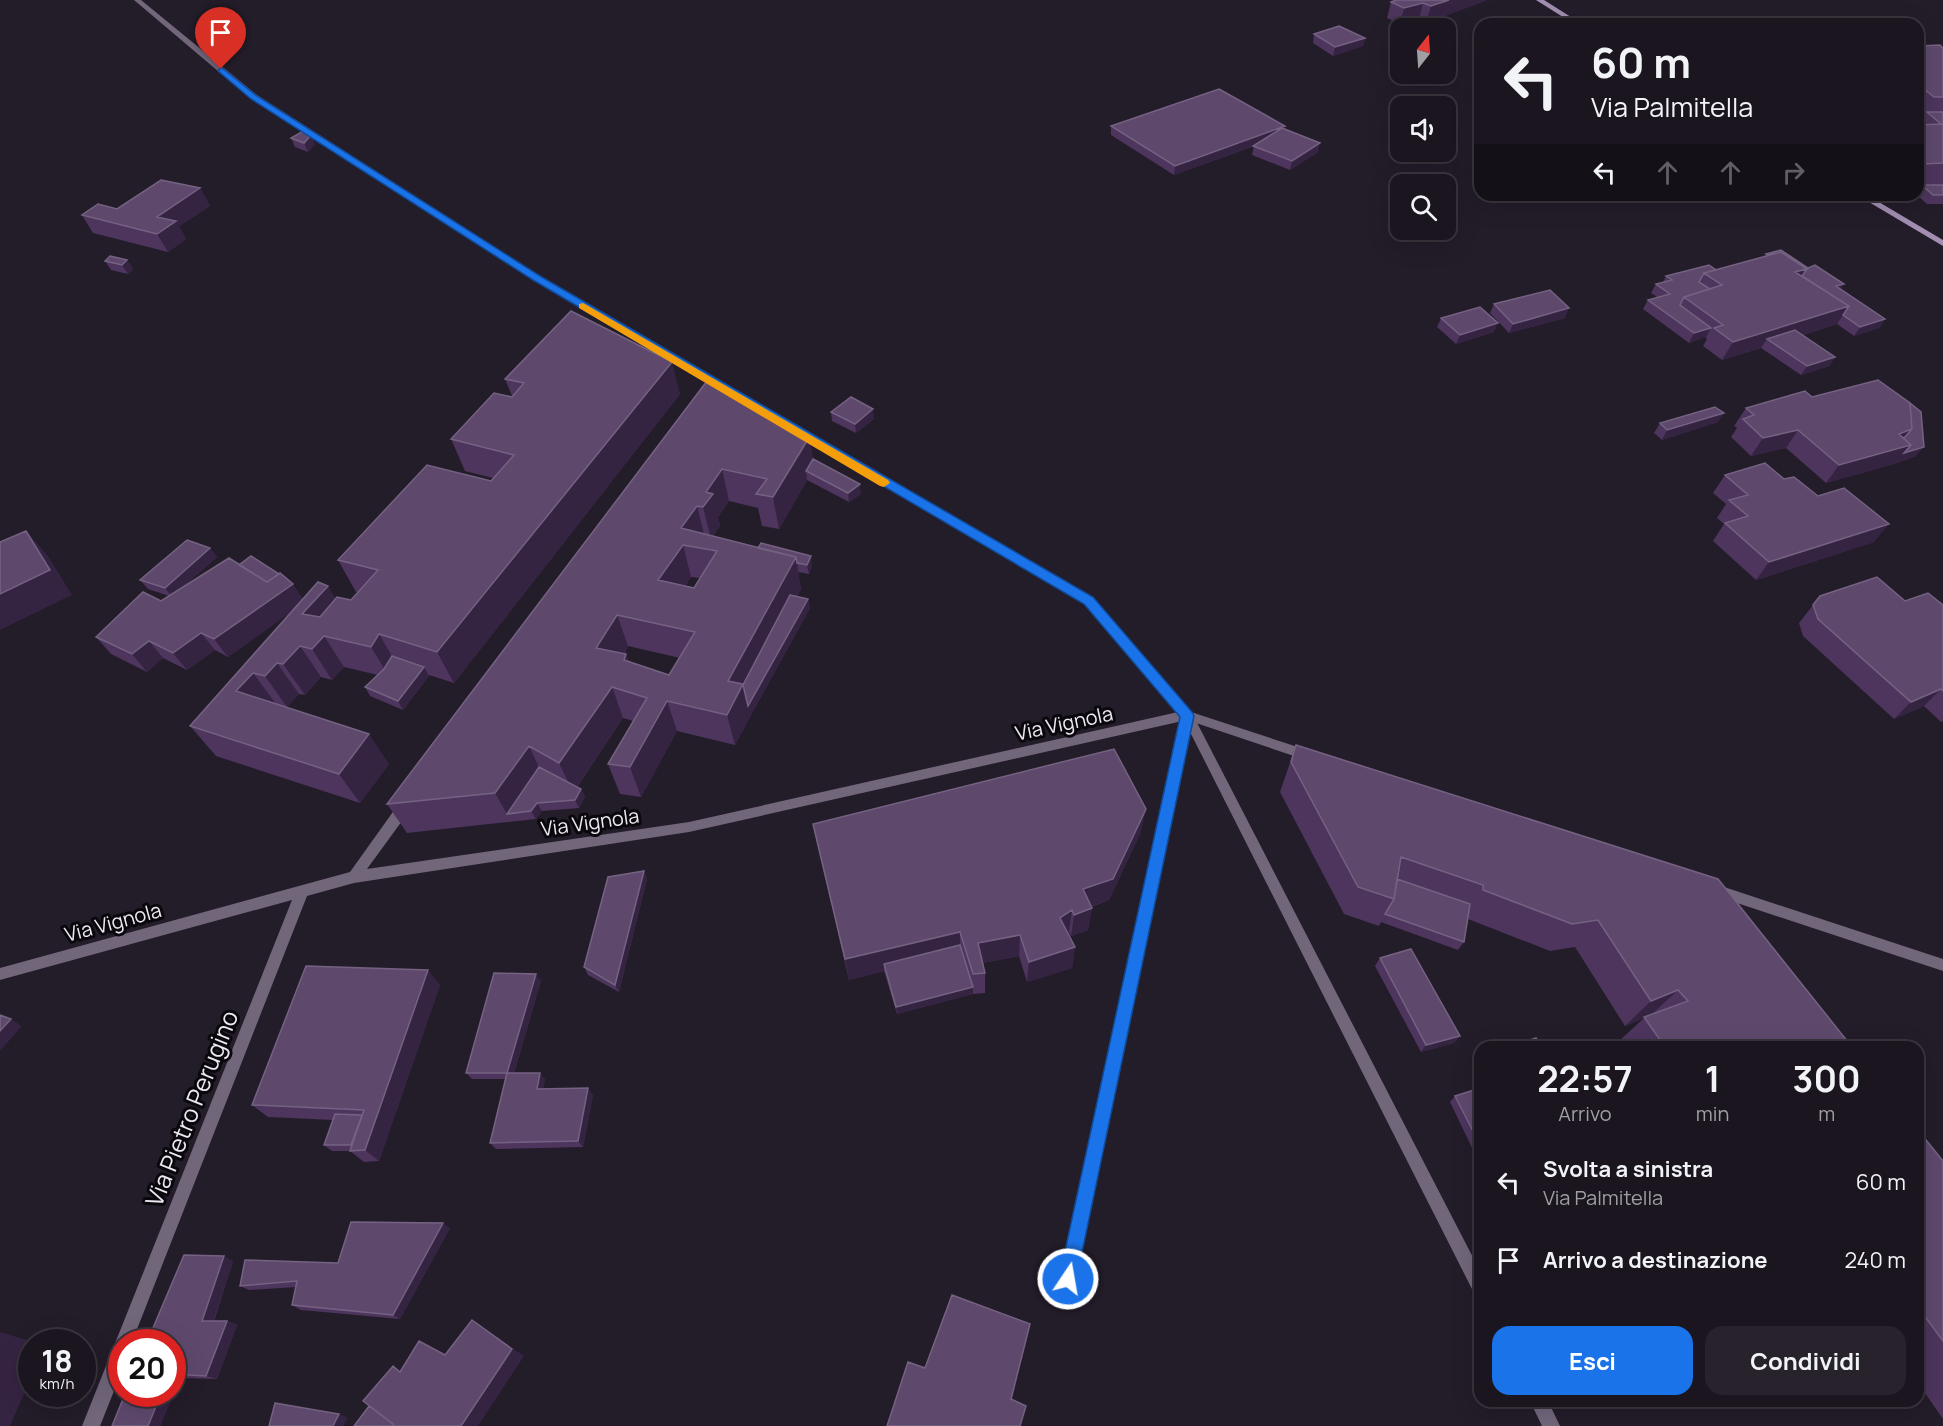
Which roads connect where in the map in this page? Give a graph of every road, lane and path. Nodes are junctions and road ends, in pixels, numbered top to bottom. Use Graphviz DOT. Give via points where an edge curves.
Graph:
graph roads {
  1 [pos="137,0"];
  2 [pos="1539,0"];
  3 [pos="1569,18"];
  4 [pos="1871,201"];
  5 [pos="1943,244"];
  6 [pos="774,418"];
  7 [pos="784,424"];
  8 [pos="1187,716"];
  9 [pos="1322,760"];
  10 [pos="414,793"];
  11 [pos="354,877"];
  12 [pos="302,891"];
  13 [pos="1704,893"];
  14 [pos="1943,965"];
  15 [pos="0,974"];
  16 [pos="1474,1275"];
  17 [pos="1068,1279"];
  18 [pos="129,1329"];
  19 [pos="108,1383"];
  20 [pos="1542,1407"];
  21 [pos="91,1426"];
  22 [pos="1551,1426"];
  1 -- 6 [label="street" via="254,97 708,386"];
  2 -- 3 [label="main road"];
  4 -- 5 [label="main road"];
  7 -- 8 [label="street" via="1089,600"];
  8 -- 9 [label="street"];
  8 -- 11 [label="street, Via Vignola" via="689,827"];
  8 -- 16 [label="street"];
  8 -- 17 [label="street"];
  10 -- 11 [label="street"];
  11 -- 12 [label="street, Via Vignola"];
  12 -- 15 [label="street, Via Vignola"];
  12 -- 18 [label="street, Via Pietro Perugino"];
  13 -- 14 [label="street"];
  19 -- 21 [label="street"];
  20 -- 22 [label="street"];
}
